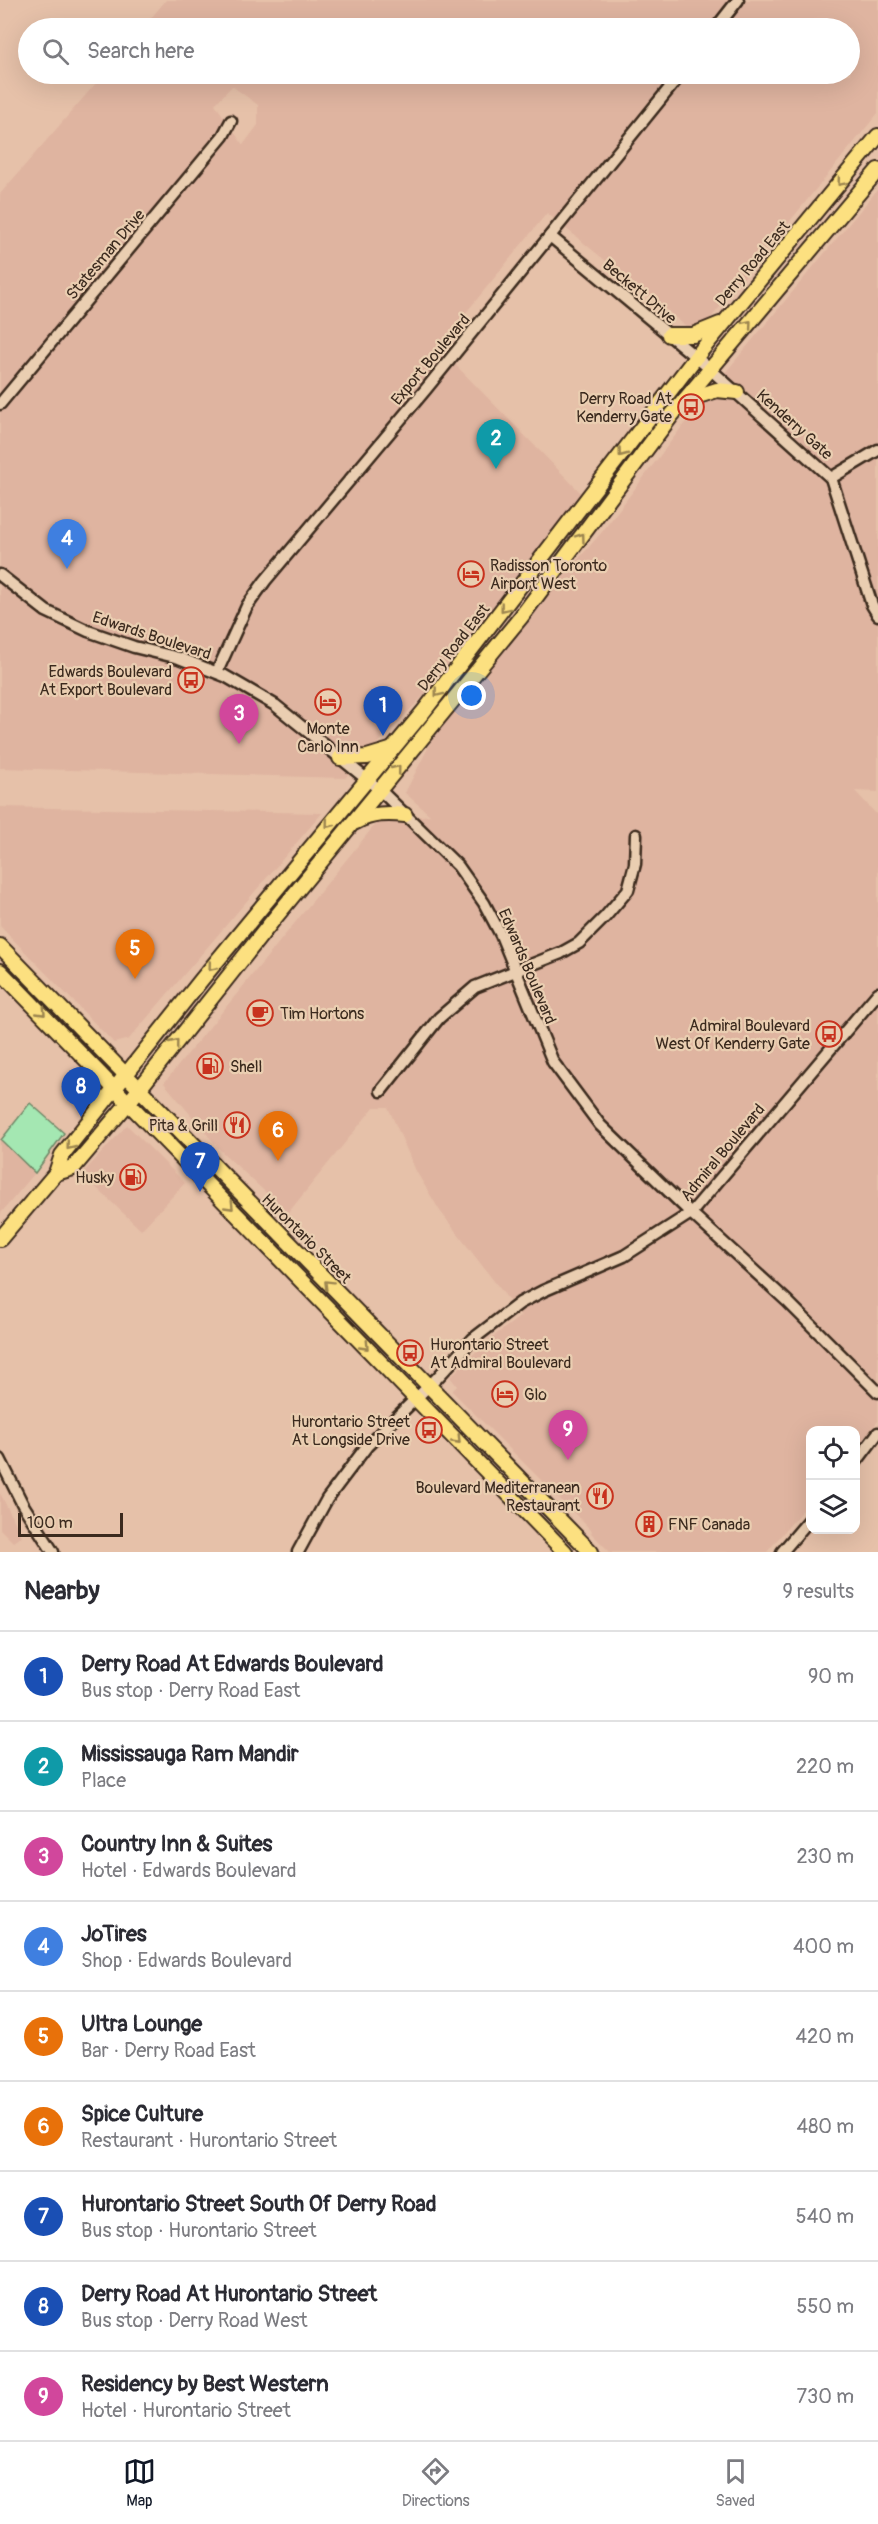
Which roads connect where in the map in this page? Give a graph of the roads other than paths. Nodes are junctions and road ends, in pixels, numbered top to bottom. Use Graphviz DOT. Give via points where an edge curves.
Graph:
graph roads {
  1 [pos="738,0"];
  2 [pos="724,18"];
  3 [pos="673,84"];
  4 [pos="231,121"];
  5 [pos="878,136"];
  6 [pos="878,170"];
  7 [pos="550,236"];
  8 [pos="725,322"];
  9 [pos="669,335"];
  10 [pos="696,357"];
  11 [pos="711,369"];
  12 [pos="737,392"];
  13 [pos="684,401"];
  14 [pos="0,404"];
  15 [pos="638,432"];
  16 [pos="651,442"];
  17 [pos="878,450"];
  18 [pos="604,476"];
  19 [pos="831,478"];
  20 [pos="618,486"];
  21 [pos="0,575"];
  22 [pos="878,615"];
  23 [pos="217,672"];
  24 [pos="451,676"];
  25 [pos="463,687"];
  26 [pos="424,711"];
  27 [pos="436,720"];
  28 [pos="392,749"];
  29 [pos="340,758"];
  30 [pos="367,779"];
  31 [pos="380,790"];
  32 [pos="405,815"];
  33 [pos="352,824"];
  34 [pos="636,835"];
  35 [pos="0,946"];
  36 [pos="0,971"];
  37 [pos="516,971"];
  38 [pos="878,993"];
  39 [pos="166,1024"];
  40 [pos="112,1064"];
  41 [pos="125,1076"];
  42 [pos="116,1089"];
  43 [pos="139,1089"];
  44 [pos="381,1091"];
  45 [pos="129,1102"];
  46 [pos="56,1173"];
  47 [pos="691,1213"];
  48 [pos="0,1239"];
  49 [pos="429,1385"];
  50 [pos="878,1392"];
  51 [pos="416,1398"];
  52 [pos="878,1433"];
  53 [pos="860,1456"];
  54 [pos="0,1459"];
  55 [pos="806,1524"];
  56 [pos="53,1552"];
  57 [pos="298,1552"];
  58 [pos="565,1552"];
  59 [pos="591,1552"];
  60 [pos="782,1552"];
  1 -- 2 [label="street"];
  3 -- 7 [label="street, Export Boulevard"];
  4 -- 14 [label="street, Statesman Drive" via="223,136"];
  5 -- 8 [label="main road, Derry Road East, one-way"];
  11 -- 6 [label="main road, Derry Road East, one-way"];
  7 -- 9 [label="street, Beckett Drive"];
  7 -- 23 [label="street, Export Boulevard" via="265,581 247,606"];
  8 -- 9 [label="main road" via="693,335"];
  8 -- 10 [label="main road, Derry Road East"];
  9 -- 10 [label="street, Beckett Drive"];
  10 -- 11 [label="street, Beckett Drive"];
  10 -- 15 [label="main road, Derry Road East"];
  11 -- 12 [label="street, Kenderry Gate"];
  11 -- 13 [label="main road, Derry Road East"];
  12 -- 13 [label="main road" via="717,390"];
  12 -- 19 [label="street, Kenderry Gate"];
  13 -- 16 [label="main road, Derry Road East"];
  15 -- 16 [label="main road"];
  15 -- 18 [label="main road, Derry Road East, one-way"];
  16 -- 20 [label="main road, Derry Road East"];
  17 -- 19 [label="street"];
  18 -- 20 [label="main road"];
  18 -- 24 [label="main road, Derry Road East, one-way"];
  19 -- 22 [label="street, Kenderry Gate"];
  25 -- 20 [label="main road, Derry Road East, one-way" via="521,617"];
  21 -- 23 [label="street, Edwards Boulevard" via="35,603 88,631"];
  23 -- 29 [label="street, Edwards Boulevard" via="275,705"];
  24 -- 25 [label="main road"];
  24 -- 26 [label="main road, Derry Road East, one-way"];
  25 -- 27 [label="main road, Derry Road East"];
  26 -- 27 [label="main road"];
  26 -- 28 [label="main road, Derry Road East"];
  31 -- 27 [label="main road, Derry Road East, one-way"];
  28 -- 29 [label="main road" via="367,757"];
  28 -- 30 [label="main road, Derry Road East"];
  29 -- 30 [label="street, Edwards Boulevard"];
  30 -- 31 [label="street, Edwards Boulevard"];
  30 -- 39 [label="main road, Derry Road East, one-way"];
  31 -- 32 [label="street, Edwards Boulevard"];
  31 -- 33 [label="main road, Derry Road East"];
  32 -- 33 [label="main road" via="374,815"];
  32 -- 37 [label="street, Edwards Boulevard" via="458,866 484,903"];
  43 -- 33 [label="main road, Derry Road East, one-way"];
  34 -- 37 [label="street" via="635,864 628,890 605,917 573,946"];
  35 -- 40 [label="main road, Hurontario Street"];
  36 -- 42 [label="main road, Hurontario Street, one-way"];
  37 -- 44 [label="street" via="475,987 439,1018"];
  37 -- 47 [label="street, Edwards Boulevard" via="559,1071 609,1134"];
  38 -- 47 [label="street, Admiral Boulevard"];
  39 -- 40 [label="main road" via="129,1059"];
  39 -- 41 [label="main road, Derry Road East"];
  40 -- 41 [label="main road, Hurontario Street"];
  41 -- 42 [label="main road, Derry Road East"];
  41 -- 43 [label="main road, Hurontario Street"];
  42 -- 45 [label="main road, Hurontario Street"];
  42 -- 46 [label="main road, Derry Road East, one-way" via="62,1155"];
  43 -- 45 [label="main road, Derry Road East"];
  49 -- 43 [label="main road, Hurontario Street, one-way"];
  45 -- 46 [label="main road, Derry Road East" via="73,1168"];
  45 -- 51 [label="main road, Hurontario Street, one-way"];
  46 -- 48 [label="main road"];
  47 -- 49 [label="street, Admiral Boulevard" via="624,1256 520,1304 473,1339"];
  47 -- 50 [label="street, Edwards Boulevard" via="787,1300"];
  49 -- 51 [label="street, Admiral Boulevard"];
  49 -- 59 [label="main road, Hurontario Street"];
  51 -- 57 [label="street, Admiral Boulevard" via="367,1446 327,1499"];
  51 -- 58 [label="main road, Hurontario Street, one-way"];
  52 -- 53 [label="street"];
  54 -- 56 [label="street"];
  55 -- 60 [label="street"];
}
